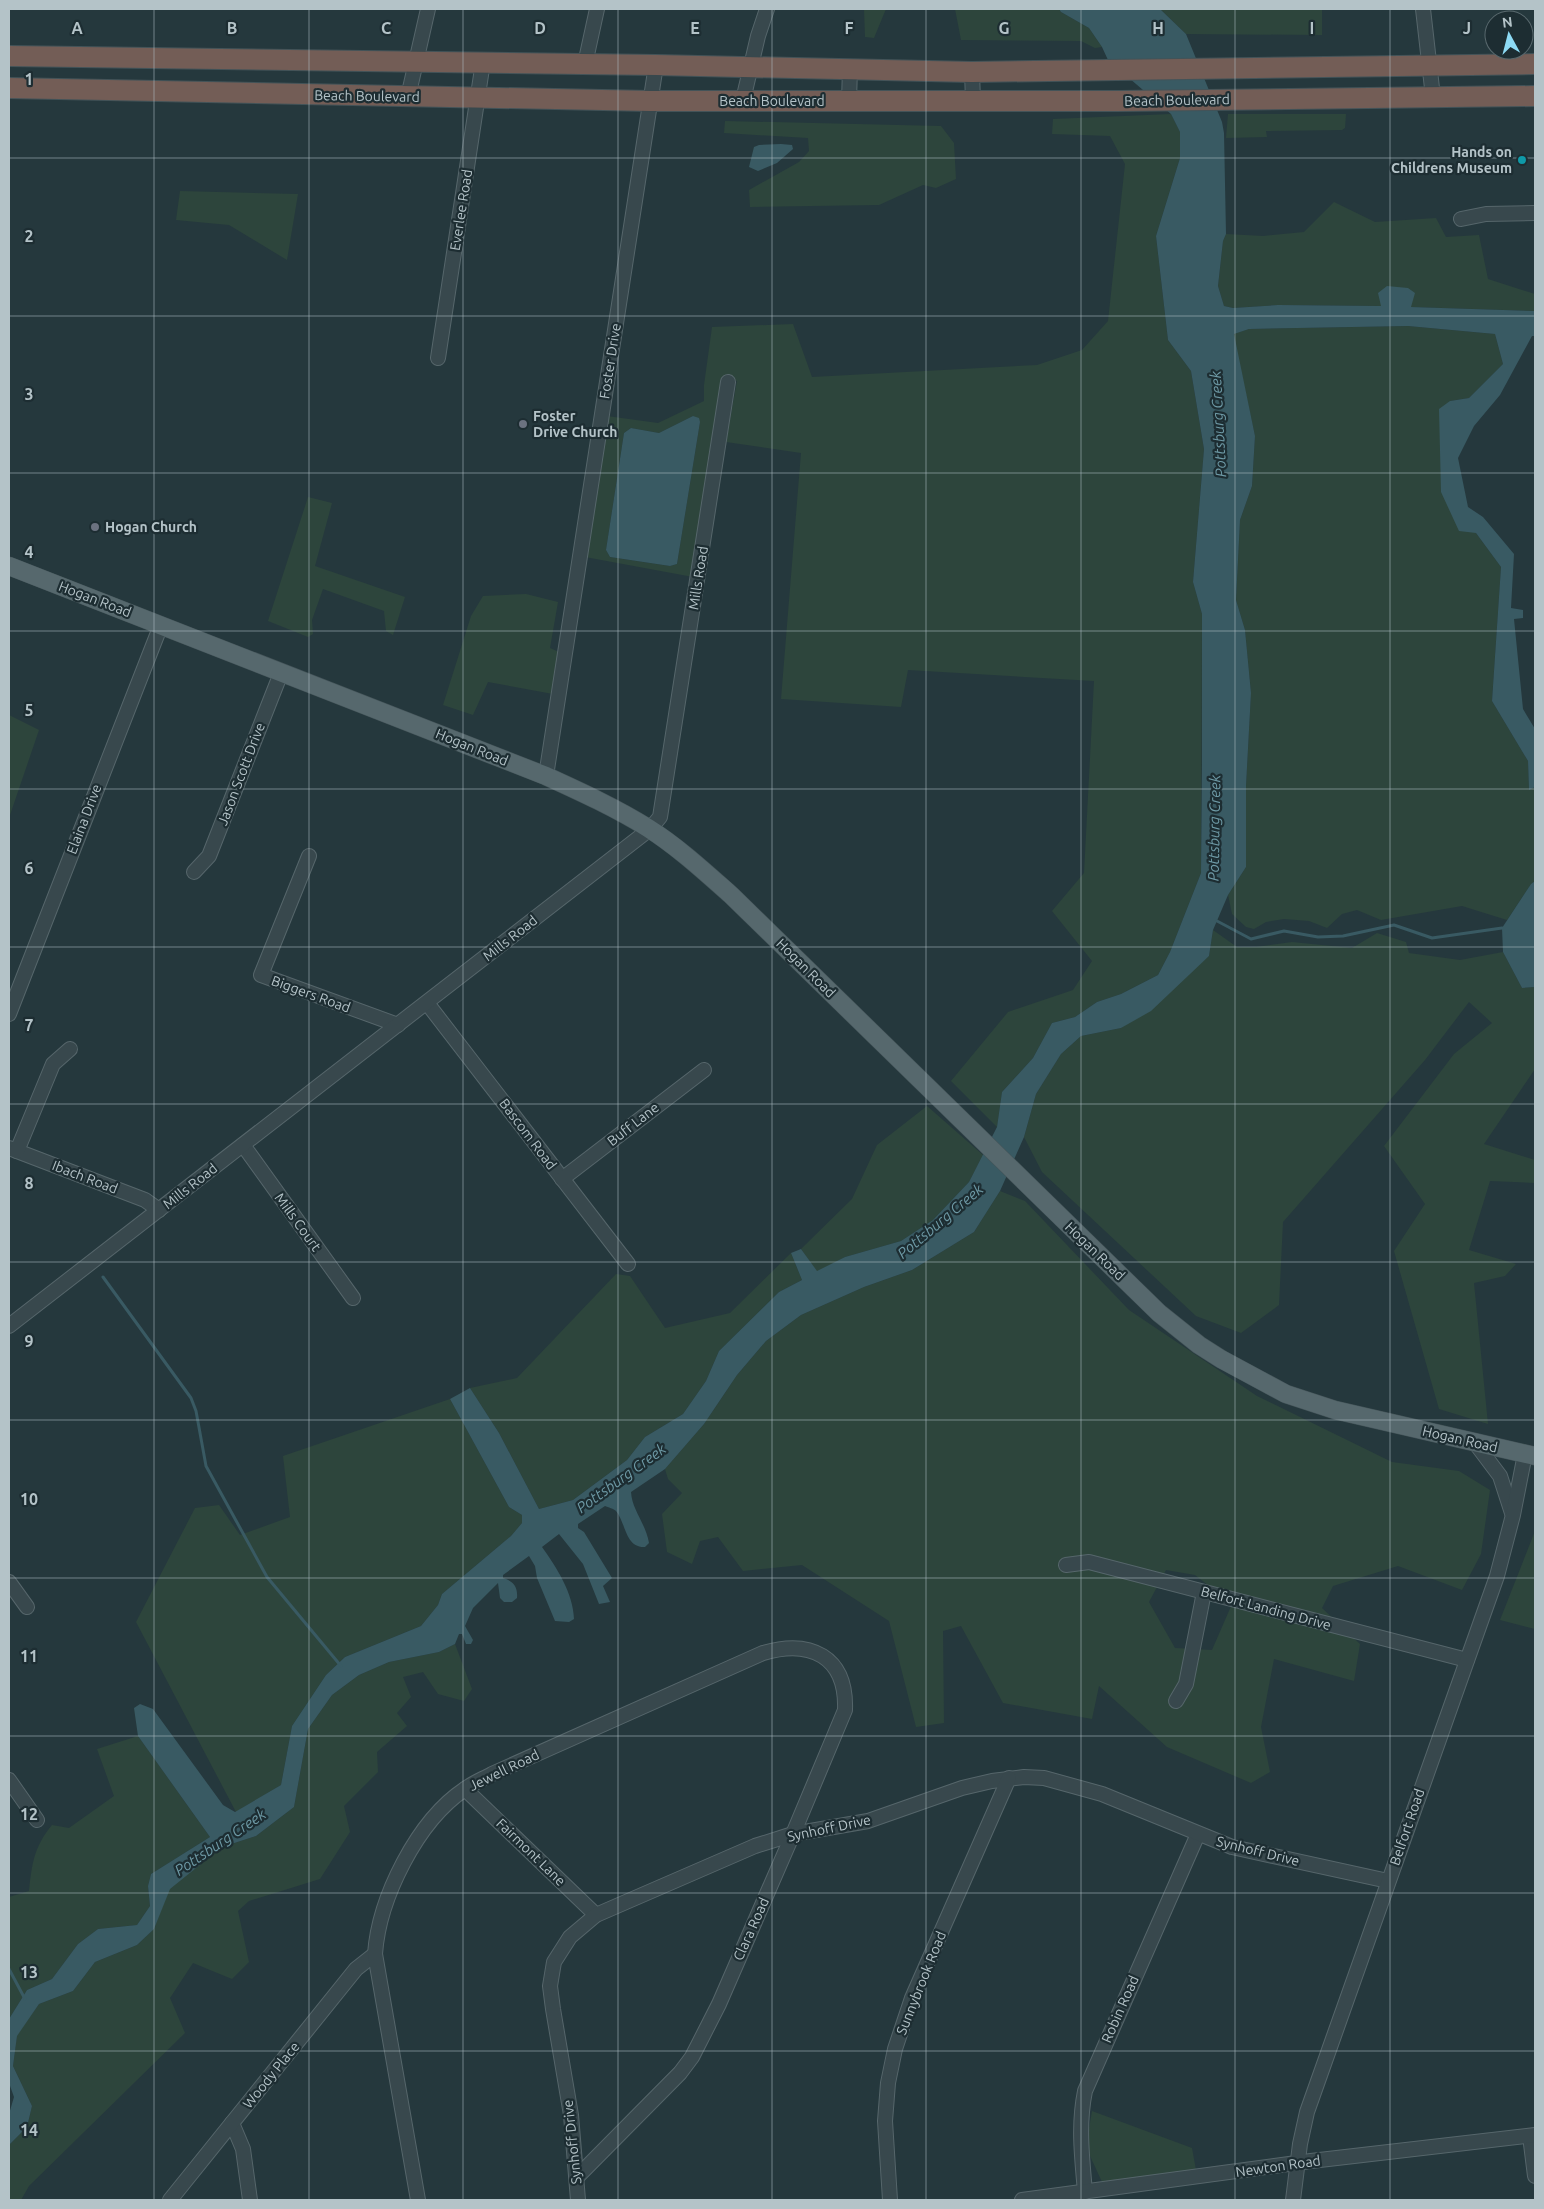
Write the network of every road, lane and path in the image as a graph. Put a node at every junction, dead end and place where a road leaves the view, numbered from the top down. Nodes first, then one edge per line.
1 (428, 9) edge
2 (597, 9) edge
3 (767, 9) edge
4 (1423, 9) edge
5 (9, 56) edge
6 (416, 62) junction
7 (483, 62) junction
8 (585, 64) junction
9 (1535, 64) edge
10 (656, 65) junction
11 (1429, 66) junction
12 (750, 67) junction
13 (850, 68) junction
14 (972, 72) junction
15 (9, 88) edge
16 (1535, 96) edge
17 (408, 97) junction
18 (1433, 97) junction
19 (477, 98) junction
20 (743, 100) junction
21 (650, 101) junction
22 (849, 101) junction
23 (973, 101) junction
24 (1535, 213) edge
25 (1461, 219) dead end
26 (438, 358) dead end
27 (728, 382) dead end
28 (9, 566) edge
29 (160, 625) junction
30 (281, 672) junction
31 (546, 776) junction
32 (650, 829) junction
33 (309, 856) dead end
34 (194, 872) dead end
35 (427, 1003) junction
36 (9, 1014) edge
37 (398, 1025) junction
38 (70, 1049) dead end
39 (704, 1070) dead end
40 (243, 1145) junction
41 (13, 1149) edge
42 (562, 1179) junction
43 (159, 1210) junction
44 (628, 1264) dead end
45 (353, 1298) dead end
46 (9, 1326) edge
47 (1476, 1444) junction
48 (1530, 1455) edge
49 (1513, 1515) junction
50 (1066, 1565) dead end
51 (9, 1582) edge
52 (1204, 1592) junction
53 (26, 1607) dead end
54 (814, 1651) joint
55 (1466, 1660) junction
56 (1176, 1701) dead end
57 (1009, 1778) junction
58 (9, 1780) edge
59 (465, 1788) junction
60 (37, 1820) dead end
61 (793, 1834) junction
62 (1198, 1834) junction
63 (1388, 1881) junction
64 (596, 1915) junction
65 (375, 1954) junction
66 (232, 2123) junction
67 (1532, 2136) edge
68 (1297, 2164) junction
69 (1535, 2176) edge
70 (577, 2177) junction
71 (1086, 2192) junction
72 (170, 2200) edge
73 (250, 2200) edge
74 (418, 2200) edge
75 (578, 2200) edge
76 (890, 2200) edge
77 (1022, 2200) edge
78 (1293, 2200) edge

1 - 6 street
2 - 8 street
3 - 12 street
4 - 11 street
5 - 6 highway
6 - 7 highway
6 - 17 street
7 - 8 highway
7 - 19 street, Everlee Road
8 - 10 highway
9 - 11 highway
10 - 12 highway
10 - 21 street, Foster Drive
11 - 14 highway
11 - 18 street
12 - 13 highway
12 - 20 street
13 - 14 highway
13 - 22 street
14 - 23 street
15 - 17 highway, Beach Boulevard
16 - 18 highway, Beach Boulevard
17 - 19 highway, Beach Boulevard
18 - 23 highway, Beach Boulevard
19 - 21 highway, Beach Boulevard
19 - 26 street, Everlee Road
20 - 21 highway, Beach Boulevard
20 - 22 highway, Beach Boulevard
21 - 31 street, Foster Drive
22 - 23 highway, Beach Boulevard
24 - 25 street
27 - 32 street, Mills Road
28 - 29 main road, Hogan Road
29 - 30 main road, Hogan Road
29 - 36 street, Elaina Drive
30 - 31 main road, Hogan Road
30 - 34 street, Jason Scott Drive
31 - 32 main road, Hogan Road
32 - 35 street, Mills Road
32 - 47 main road, Hogan Road
33 - 37 street, Biggers Road
35 - 37 street, Mills Road
35 - 42 street, Bascom Road
37 - 40 street, Mills Road
38 - 41 street
39 - 42 street, Buff Lane
40 - 43 street, Mills Road
40 - 45 street, Mills Court
41 - 43 street, Ibach Road
42 - 44 street, Bascom Road
43 - 46 street, Mills Road
47 - 48 main road, Hogan Road
47 - 49 street
48 - 49 street, Belfort Road
49 - 55 street, Belfort Road
50 - 52 street, Belfort Landing Drive
51 - 53 street
52 - 55 street, Belfort Landing Drive
52 - 56 street
54 - 59 street, Jewell Road
54 - 61 street, Clara Road
55 - 63 street, Belfort Road
57 - 61 street, Synhoff Drive
57 - 62 street, Synhoff Drive
57 - 76 street, Sunnybrook Road
58 - 60 street
59 - 64 street, Fairmont Lane
59 - 65 street, Jewell Road
61 - 64 street, Synhoff Drive
61 - 70 street, Clara Road
62 - 63 street, Synhoff Drive
62 - 71 street, Robin Road
63 - 68 street, Belfort Road
64 - 70 street, Synhoff Drive
65 - 66 street, Woody Place
65 - 74 street, Jewell Road
66 - 72 street, Woody Place
66 - 73 street
67 - 68 street, Newton Road
67 - 69 street
68 - 71 street, Newton Road
68 - 78 street, Belfort Road
70 - 75 street, Synhoff Drive
71 - 77 street, Newton Road

